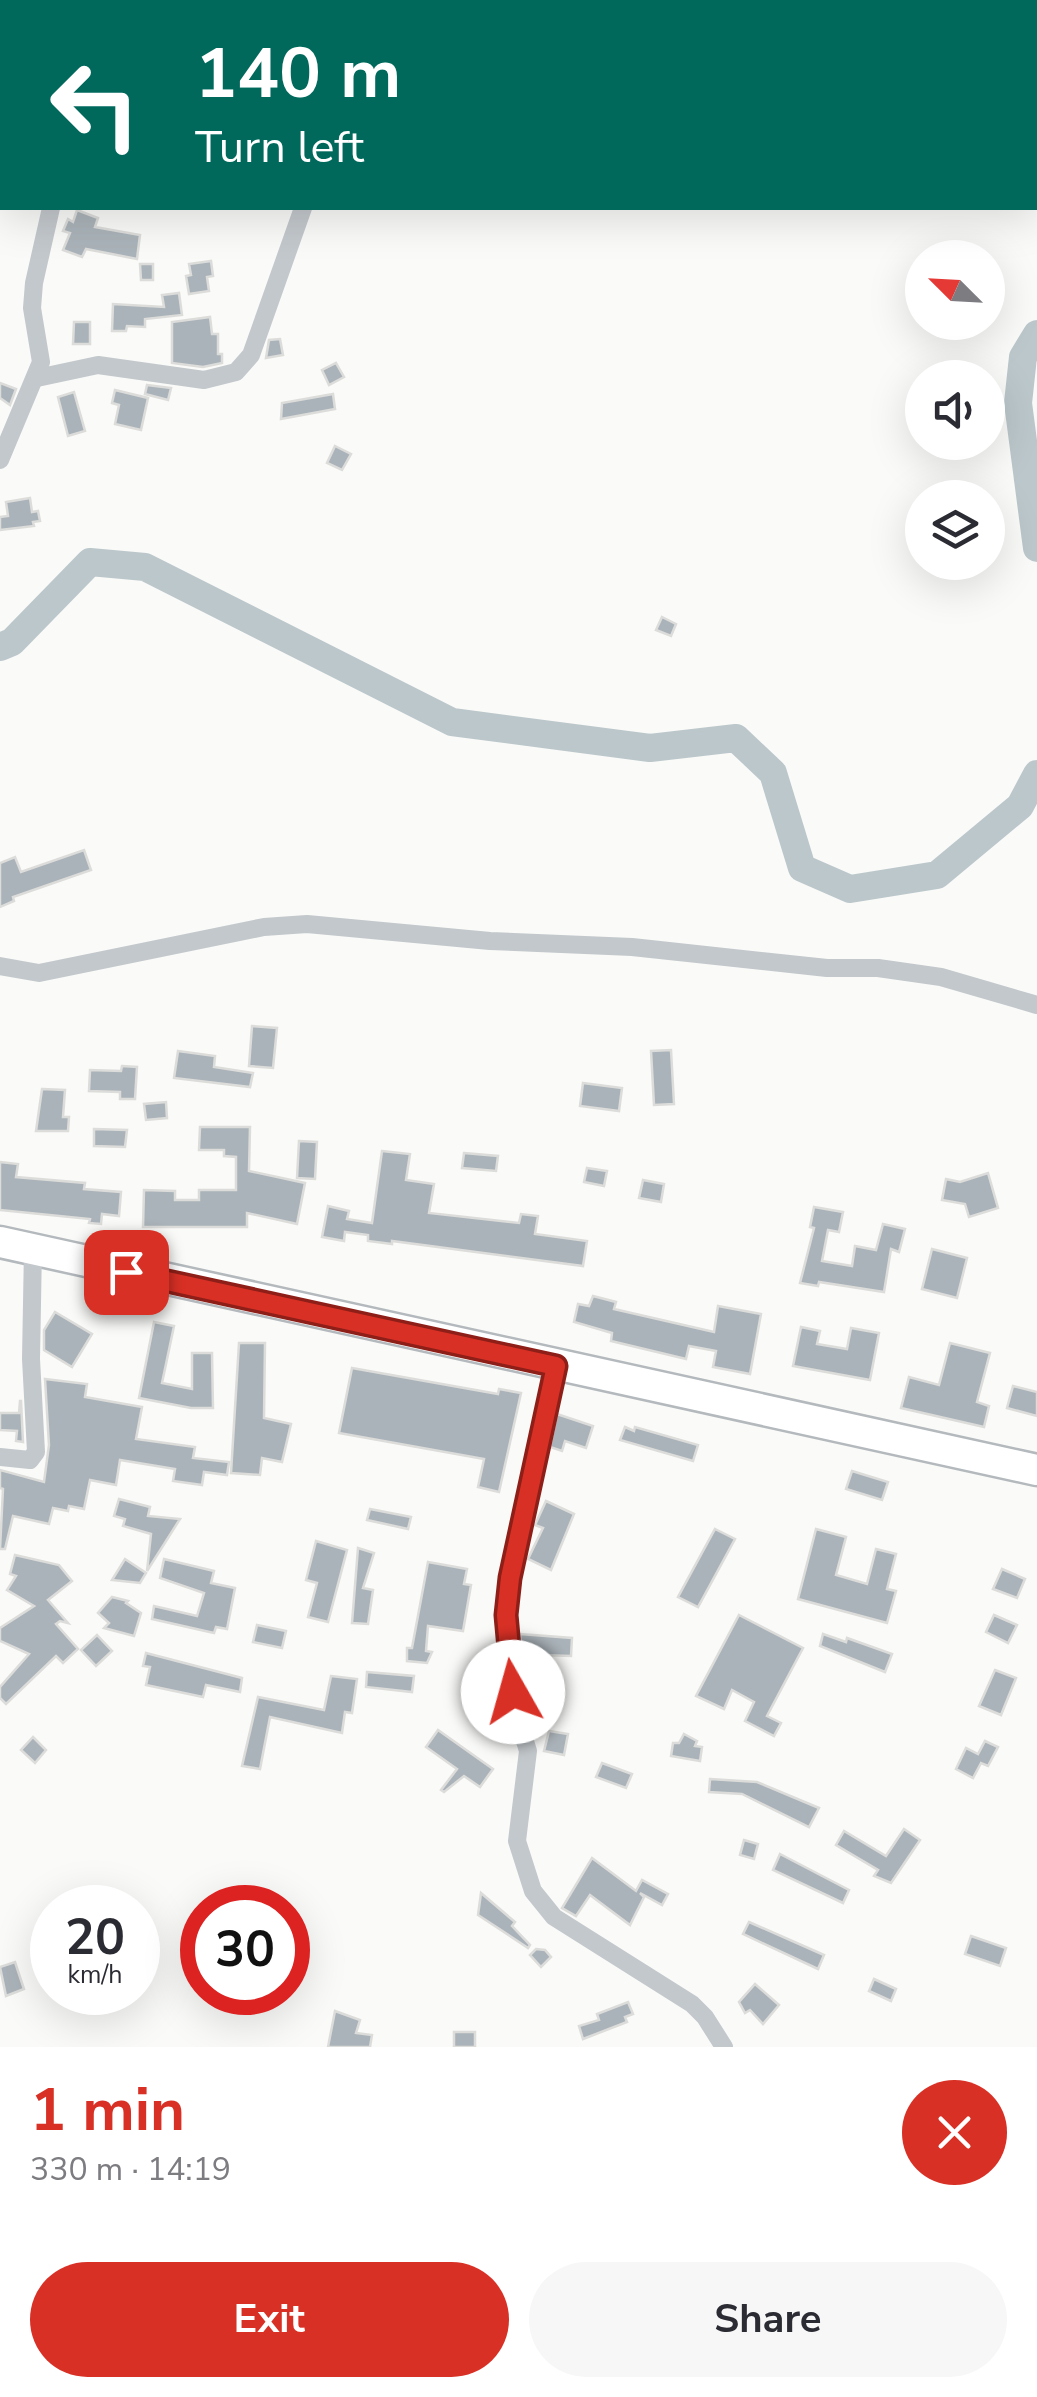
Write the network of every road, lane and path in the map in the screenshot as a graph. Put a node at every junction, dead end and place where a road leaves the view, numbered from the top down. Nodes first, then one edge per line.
1 (50, 210) edge
2 (302, 210) edge
3 (37, 378) junction
4 (0, 460) edge
5 (0, 966) edge
6 (1037, 1005) edge
7 (0, 1242) edge
8 (33, 1248) junction
9 (556, 1366) junction
10 (0, 1456) edge
11 (1037, 1470) edge
12 (724, 2047) edge

1 - 3 street
2 - 3 street
3 - 4 street
5 - 6 street
7 - 8 highway
8 - 9 highway
8 - 10 street
9 - 11 highway
9 - 12 street

